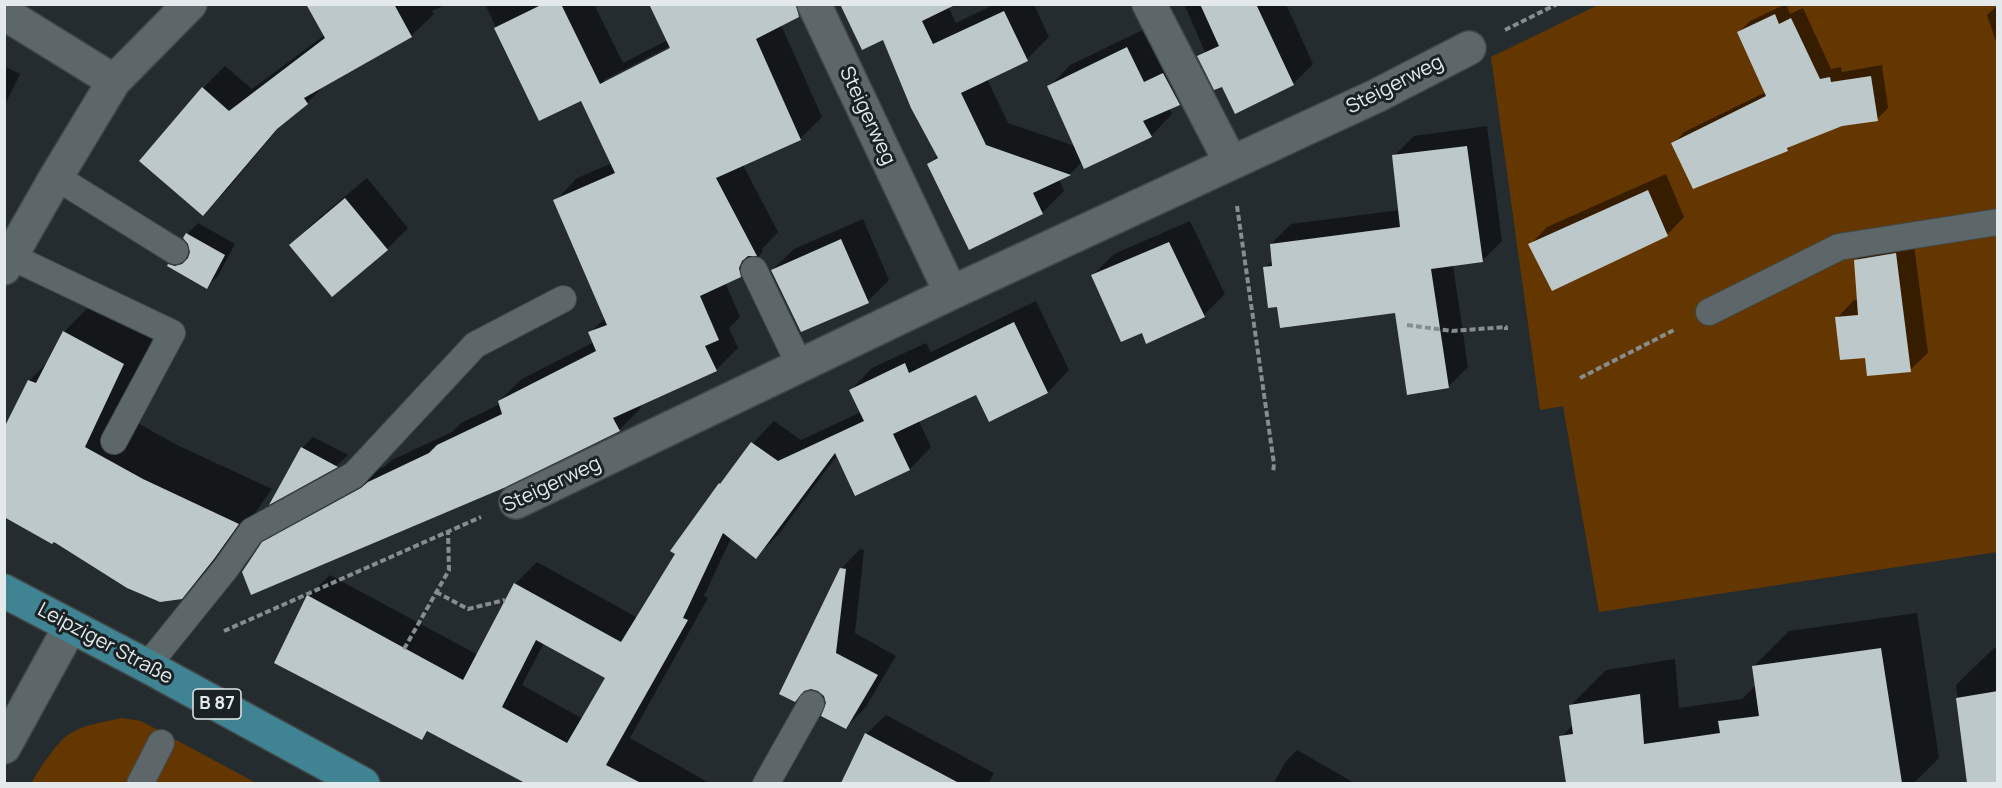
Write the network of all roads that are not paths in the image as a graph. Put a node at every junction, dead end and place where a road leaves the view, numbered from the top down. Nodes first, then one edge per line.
1 (190, 4) edge
2 (814, 4) edge
3 (1149, 4) edge
4 (4, 13) edge
5 (1469, 48) road end
6 (114, 81) junction
7 (1231, 163) junction
8 (56, 177) junction
9 (1998, 222) edge
10 (176, 251) dead end
11 (8, 262) edge
12 (754, 270) dead end
13 (951, 293) junction
14 (563, 299) dead end
15 (1709, 312) road end
16 (800, 366) junction
17 (114, 441) dead end
18 (516, 502) road end
19 (4, 591) edge
20 (70, 627) junction
21 (147, 666) junction
22 (811, 704) dead end
23 (161, 743) dead end
24 (4, 747) edge
25 (140, 783) edge
26 (363, 783) edge
27 (765, 783) edge

1 - 6 street
2 - 13 street, Steigerweg
3 - 7 street
4 - 6 street
5 - 7 street, Steigerweg
6 - 8 street
7 - 13 street, Steigerweg
8 - 10 lane
8 - 11 street
9 - 15 lane
11 - 17 lane
12 - 16 lane
13 - 16 street, Steigerweg
14 - 21 lane
16 - 18 street, Steigerweg
19 - 20 main road, Leipziger Straße / B 87
20 - 21 main road, Leipziger Straße / B 87
20 - 24 street
21 - 26 main road, Leipziger Straße / B 87
22 - 27 lane
23 - 25 lane

